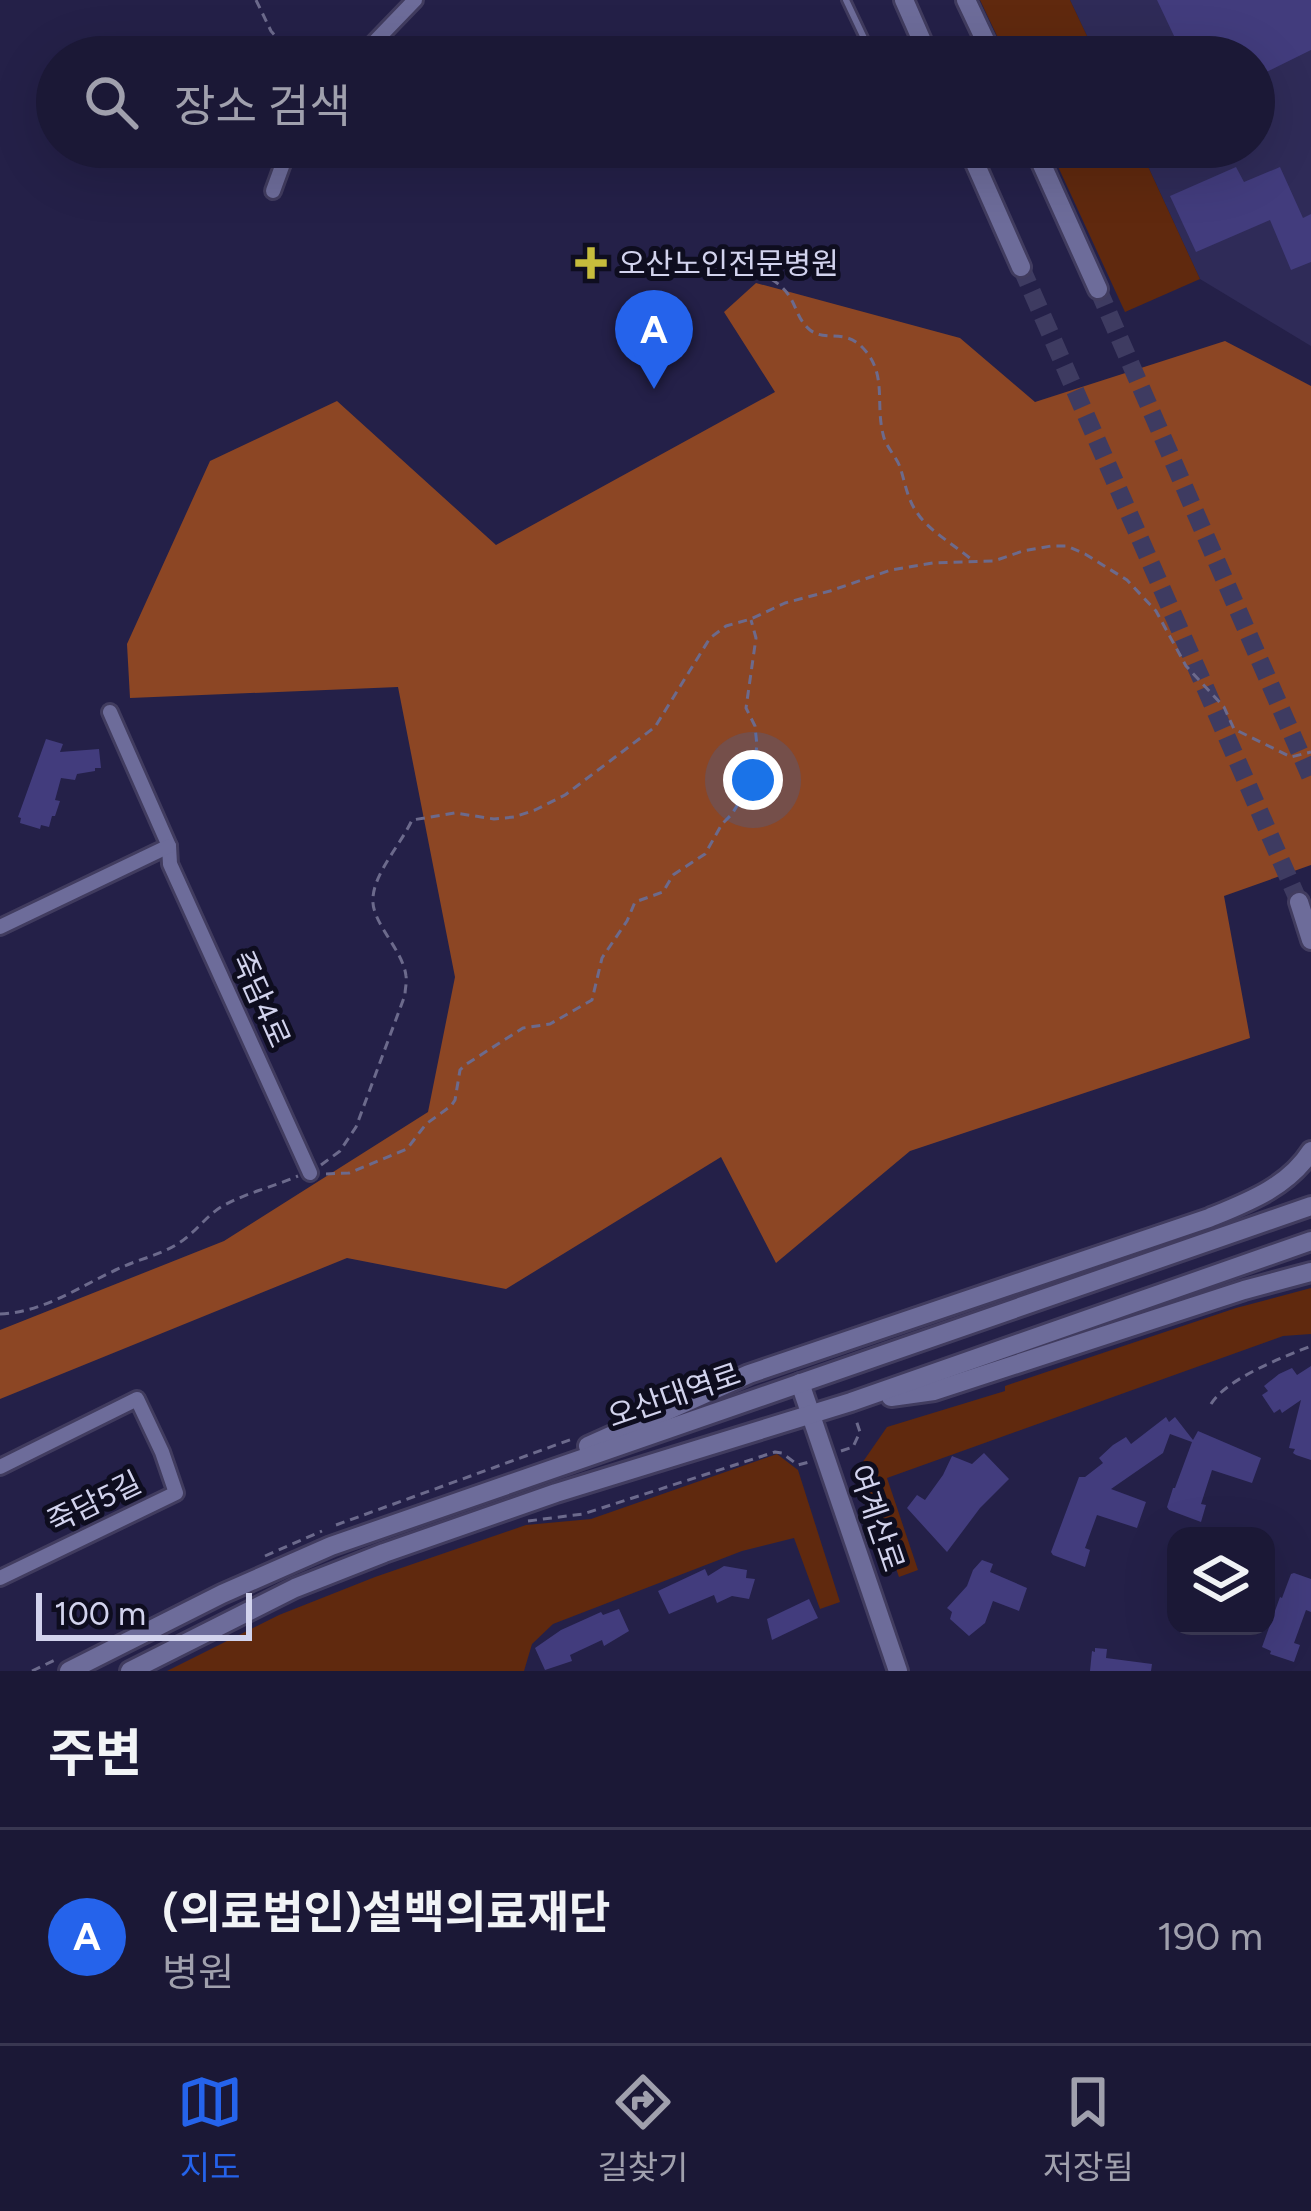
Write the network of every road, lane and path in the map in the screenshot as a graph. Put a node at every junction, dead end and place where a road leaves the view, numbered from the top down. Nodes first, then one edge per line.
1 (256, 0) edge
2 (415, 0) edge
3 (846, 0) edge
4 (904, 0) edge
5 (966, 0) edge
6 (275, 36) edge
7 (380, 36) edge
8 (863, 36) edge
9 (920, 36) edge
10 (983, 36) edge
11 (281, 168) edge
12 (977, 168) edge
13 (1043, 168) edge
14 (273, 191) dead end
15 (1021, 267) tunnel mouth
16 (771, 279) dead end
17 (1098, 289) tunnel mouth
18 (974, 561) junction
19 (751, 619) junction
20 (110, 712) dead end
21 (1311, 752) edge
22 (169, 846) junction
23 (0, 927) edge
24 (1311, 928) edge
25 (1311, 940) edge
26 (1311, 1151) edge
27 (310, 1173) junction
28 (1311, 1206) edge
29 (1311, 1241) edge
30 (1311, 1273) edge
31 (0, 1314) edge
32 (1311, 1346) edge
33 (800, 1383) junction
34 (851, 1402) junction
35 (1211, 1404) dead end
36 (811, 1415) junction
37 (860, 1432) dead end
38 (853, 1447) dead end
39 (798, 1465) dead end
40 (0, 1467) edge
41 (503, 1485) junction
42 (528, 1521) dead end
43 (0, 1578) edge
44 (69, 1671) edge
45 (130, 1671) edge
46 (898, 1671) edge

1 - 6 path
2 - 7 street
3 - 8 lane
4 - 9 main road
5 - 10 main road
11 - 14 street
12 - 15 main road
13 - 17 main road
16 - 18 path
18 - 19 path
18 - 21 path
19 - 27 path
19 - 27 path
20 - 22 street, 죽담4로
22 - 23 street
22 - 27 street, 죽담4로
24 - 25 main road
26 - 41 main road
27 - 31 path
28 - 33 main road, 오산대역로
29 - 34 main road, 오산대역로
30 - 34 main road
32 - 35 path
33 - 36 main road, 여계산로
33 - 41 main road, 오산대역로
34 - 36 main road, 오산대역로
36 - 45 main road, 오산대역로
36 - 46 main road, 여계산로
37 - 38 path
39 - 42 path
40 - 43 street, 죽담5길
41 - 44 main road, 오산대역로

